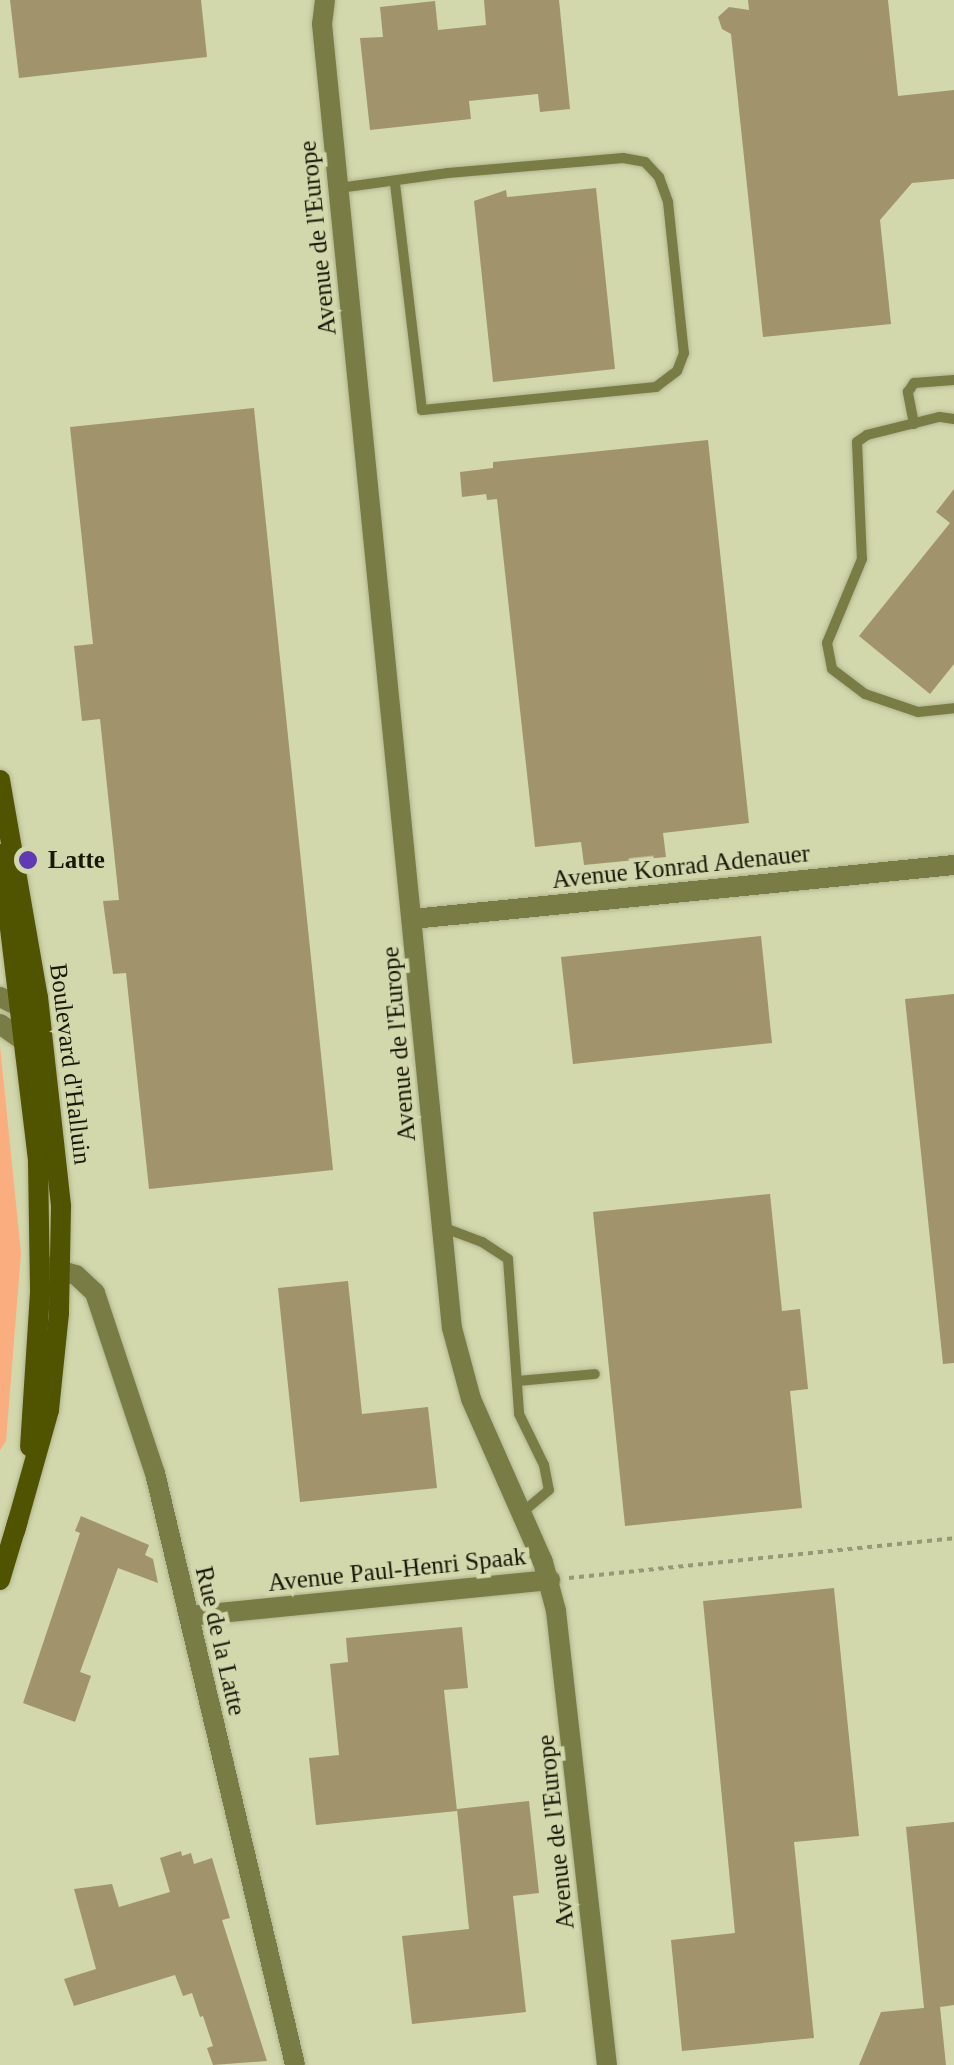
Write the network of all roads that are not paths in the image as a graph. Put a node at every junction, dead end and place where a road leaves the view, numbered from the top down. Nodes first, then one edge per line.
1 (325, 0) edge
2 (396, 182) junction
3 (338, 188) junction
4 (954, 380) edge
5 (954, 418) edge
6 (914, 424) junction
7 (954, 708) edge
8 (0, 780) edge
9 (0, 839) edge
10 (954, 865) edge
11 (413, 918) junction
12 (0, 996) edge
13 (19, 1009) junction
14 (40, 1015) junction
15 (0, 1024) edge
16 (23, 1044) junction
17 (46, 1053) junction
18 (441, 1226) junction
19 (51, 1267) junction
20 (596, 1374) dead end
21 (517, 1381) junction
22 (522, 1514) junction
23 (0, 1580) edge
24 (550, 1580) junction
25 (189, 1616) junction
26 (295, 2065) edge
27 (607, 2065) edge

1 - 3 street, Avenue de l'Europe
2 - 2 lane
2 - 3 lane
3 - 11 street, Avenue de l'Europe
4 - 6 lane
5 - 6 lane
6 - 7 lane
8 - 14 main road, Boulevard d'Halluin
9 - 13 main road, Boulevard d'Halluin
10 - 11 street, Avenue Konrad Adenauer
11 - 18 street, Avenue de l'Europe
12 - 13 street
13 - 14 street
13 - 16 main road, Boulevard d'Halluin
14 - 17 main road, Boulevard d'Halluin
15 - 16 street
16 - 17 street
16 - 19 main road, Boulevard d'Halluin
17 - 19 main road, Boulevard d'Halluin
18 - 21 lane
18 - 22 street, Avenue de l'Europe
19 - 23 main road, Boulevard d'Halluin
19 - 25 street, Rue de la Latte
20 - 21 lane
21 - 22 lane
22 - 24 street, Avenue de l'Europe
24 - 25 street, Avenue Paul-Henri Spaak
24 - 27 street, Avenue de l'Europe
25 - 26 street, Rue de la Latte

